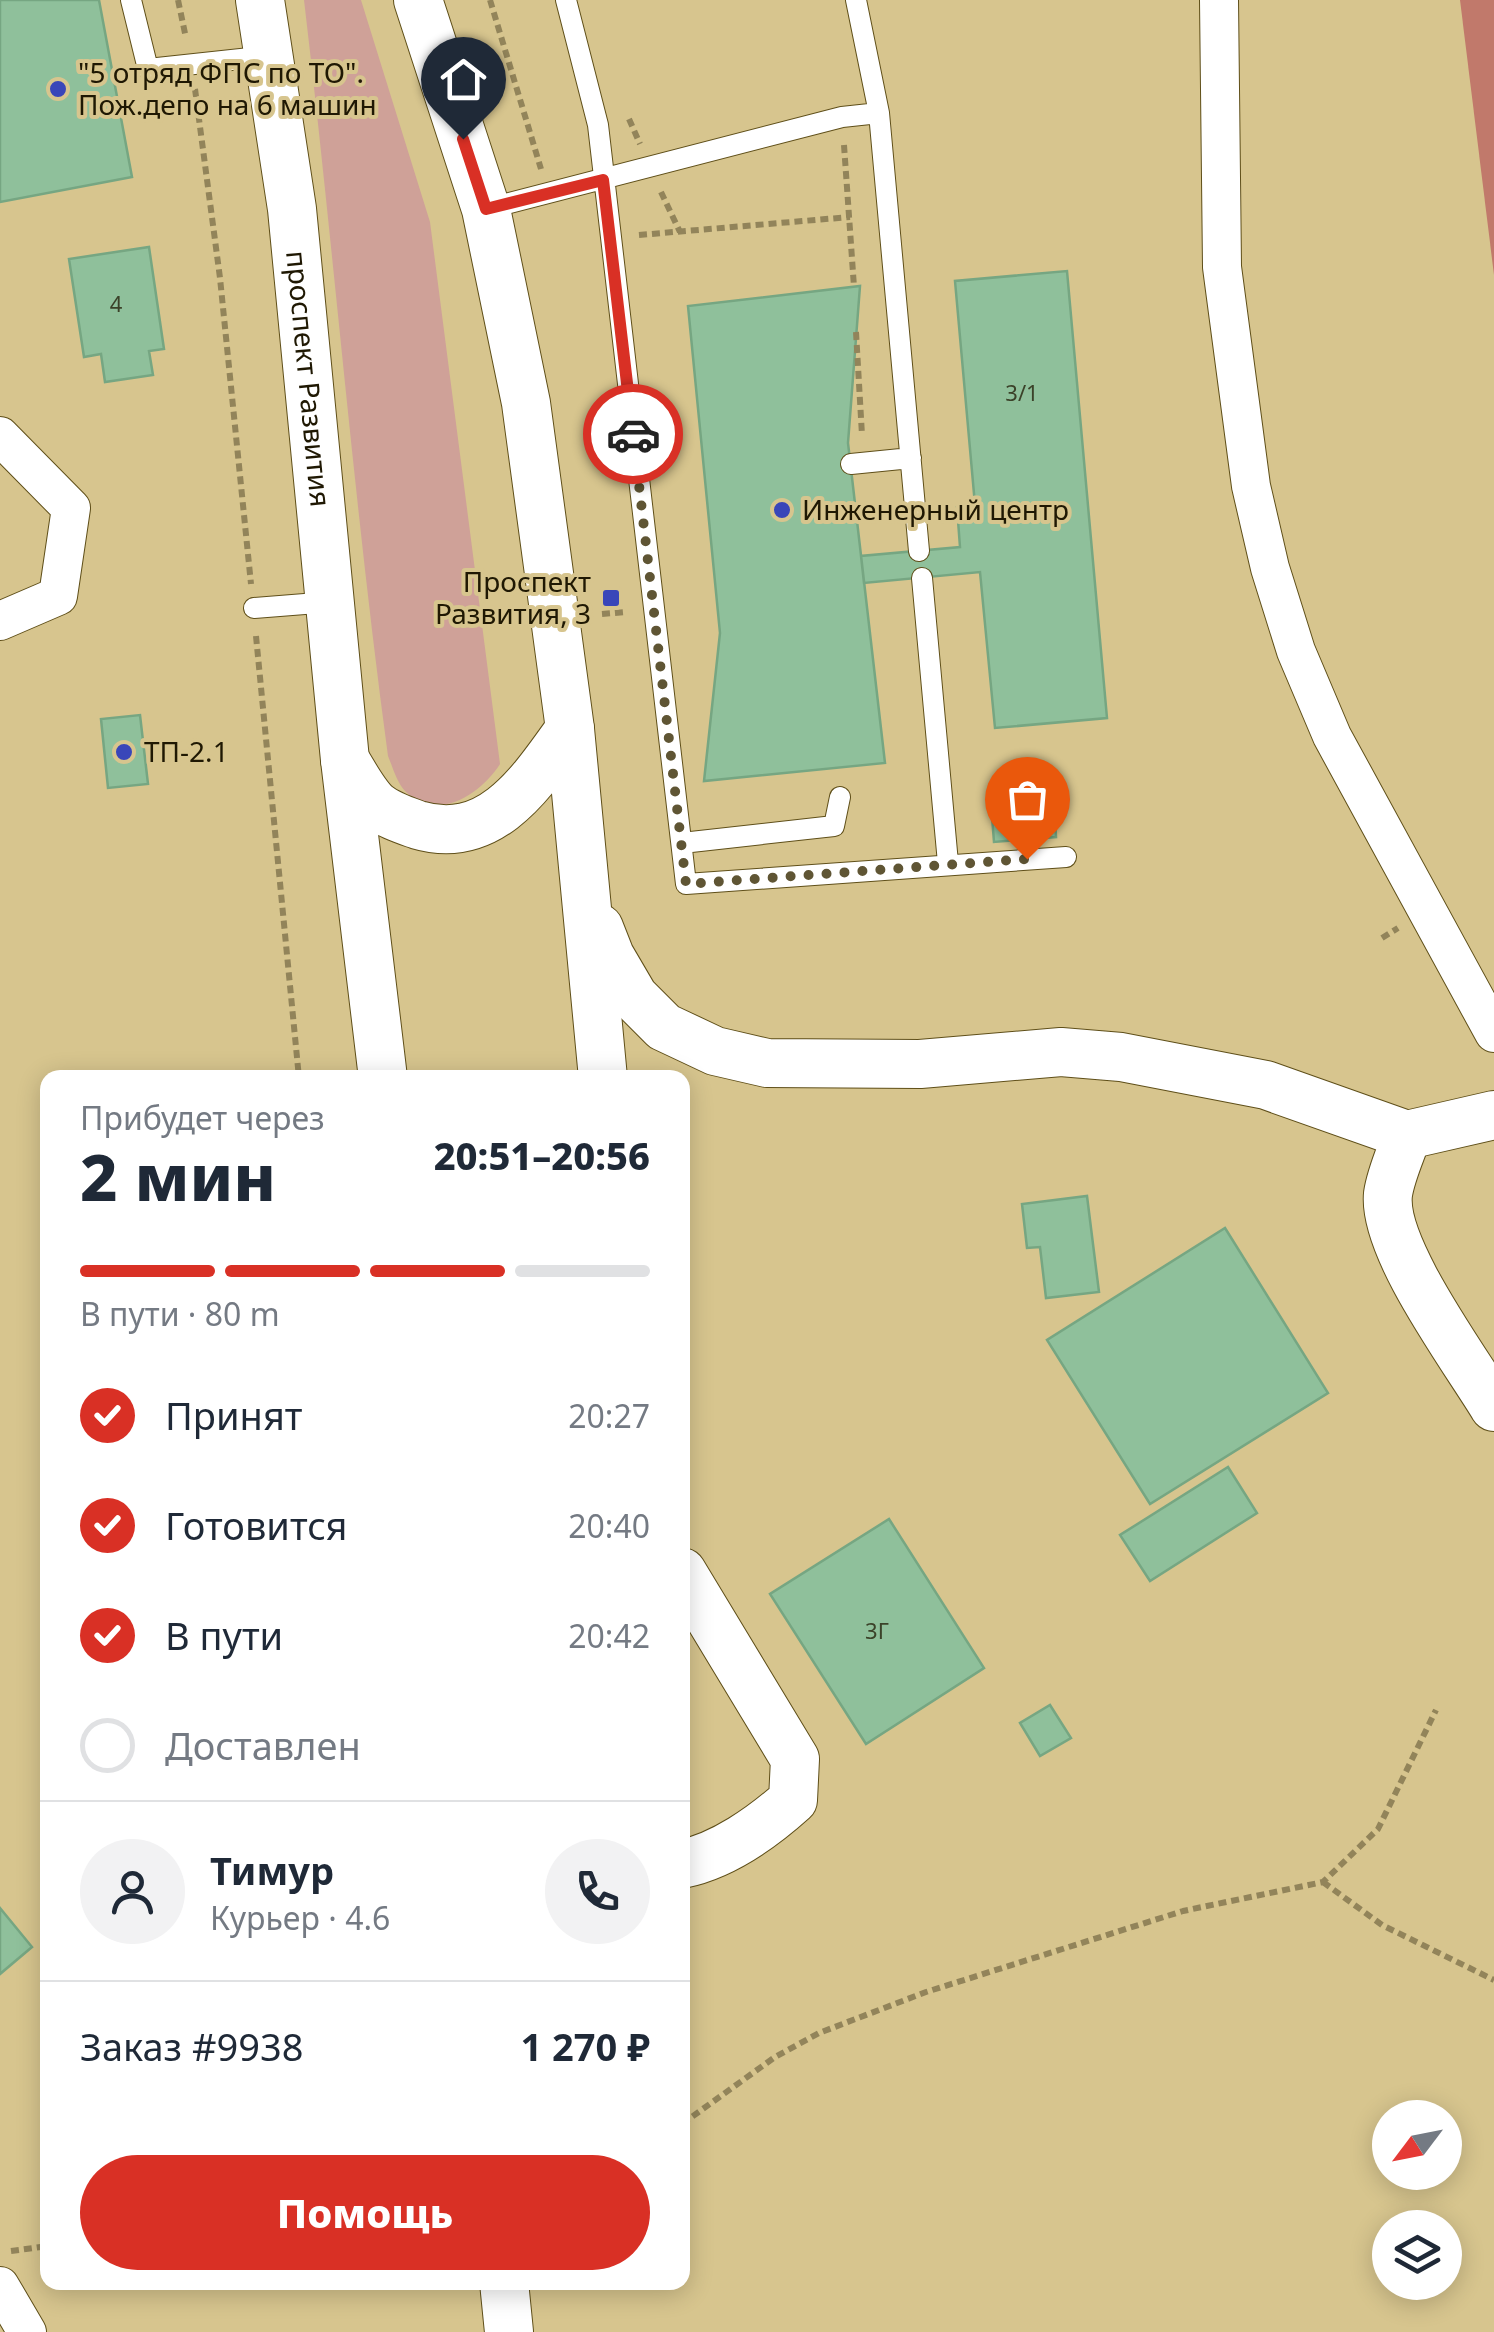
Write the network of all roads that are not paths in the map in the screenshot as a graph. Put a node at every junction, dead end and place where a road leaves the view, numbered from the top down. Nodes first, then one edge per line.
1 (131, 0) edge
2 (260, 0) edge
3 (418, 0) edge
4 (566, 0) edge
5 (856, 0) edge
6 (1219, 0) edge
7 (269, 56) junction
8 (879, 113) junction
9 (603, 180) junction
10 (486, 209) junction
11 (0, 436) edge
12 (911, 458) junction
13 (850, 464) dead end
14 (919, 551) dead end
15 (922, 578) dead end
16 (330, 602) junction
17 (254, 608) road end
18 (0, 620) edge
19 (570, 729) junction
20 (345, 760) junction
21 (840, 797) dead end
22 (682, 843) junction
23 (1066, 857) dead end
24 (948, 863) junction
25 (585, 892) junction
26 (1494, 1034) edge
27 (382, 1070) edge
28 (602, 1070) edge
29 (1494, 1115) edge
30 (1407, 1134) junction
31 (1494, 1408) edge
32 (690, 1585) edge
33 (690, 1861) edge
34 (0, 2286) edge
35 (505, 2290) edge
36 (27, 2332) edge
37 (509, 2332) edge

1 - 7 lane
2 - 7 street, проспект Развития
3 - 10 street
4 - 9 lane
5 - 8 lane
6 - 26 street
7 - 16 street, проспект Развития
8 - 9 lane
8 - 12 lane
9 - 10 lane
9 - 22 lane
10 - 19 street
11 - 18 street
12 - 13 lane
12 - 14 lane
15 - 24 lane
16 - 17 lane
16 - 20 street, проспект Развития
19 - 20 street, проспект Развития
19 - 25 street
20 - 27 street, проспект Развития
21 - 22 lane
22 - 24 lane
23 - 24 lane
25 - 28 street
25 - 30 street
29 - 30 street
30 - 31 street
32 - 33 street
34 - 36 street
35 - 37 street

